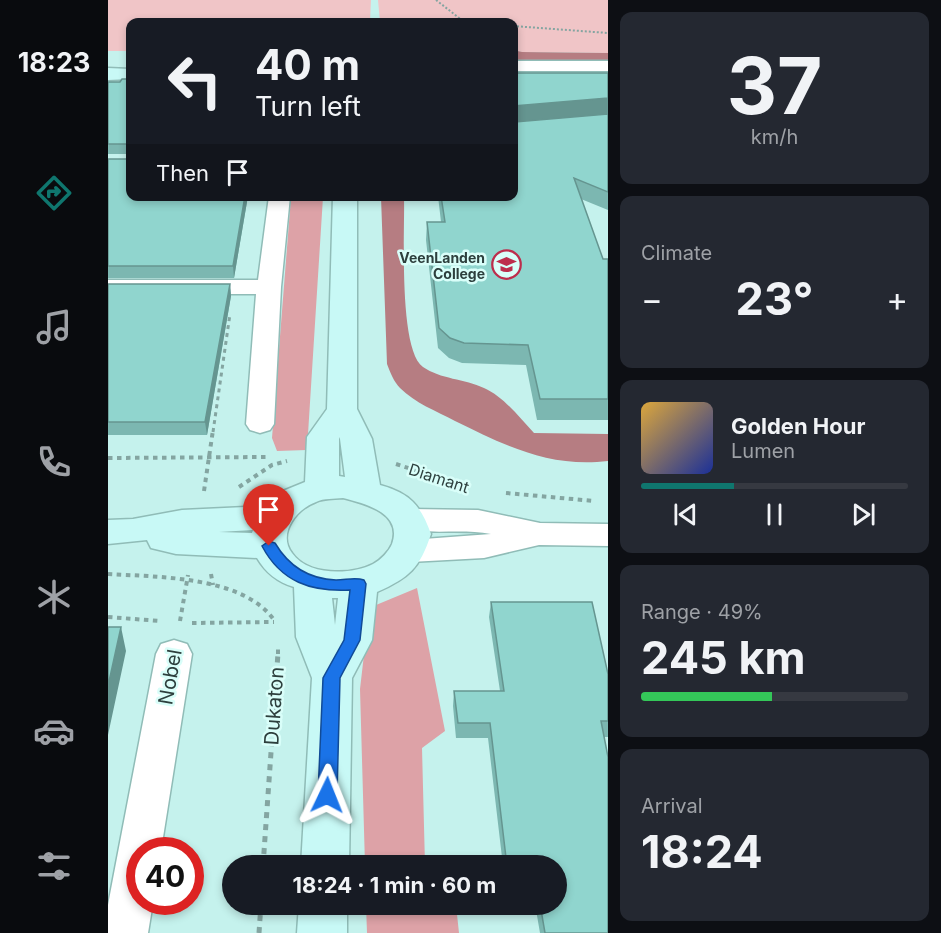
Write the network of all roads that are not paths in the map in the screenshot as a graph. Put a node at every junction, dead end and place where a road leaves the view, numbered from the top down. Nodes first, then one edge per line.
1 (518, 66) edge
2 (608, 66) edge
3 (108, 74) edge
4 (126, 74) edge
5 (279, 201) edge
6 (345, 201) edge
7 (269, 286) junction
8 (108, 287) edge
9 (342, 409) junction
10 (260, 424) dead end
11 (322, 473) junction
12 (362, 473) junction
13 (272, 531) junction
14 (120, 532) edge
15 (410, 535) junction
16 (608, 535) edge
17 (312, 581) junction
18 (359, 584) junction
19 (177, 638) road end
20 (332, 678) junction
21 (142, 837) edge
22 (325, 855) edge
23 (128, 915) edge
24 (323, 915) edge
25 (125, 933) edge
26 (322, 933) edge

1 - 2 street
3 - 4 street
5 - 7 street
6 - 9 street
7 - 8 street
7 - 10 street
9 - 11 street
9 - 12 street
11 - 12 street
11 - 13 street
12 - 15 street
13 - 14 street
13 - 17 street
15 - 16 street
15 - 18 street
17 - 18 street
17 - 20 street
18 - 20 street
19 - 21 street, Nobel
20 - 22 street
23 - 25 street, Nobel
24 - 26 street

